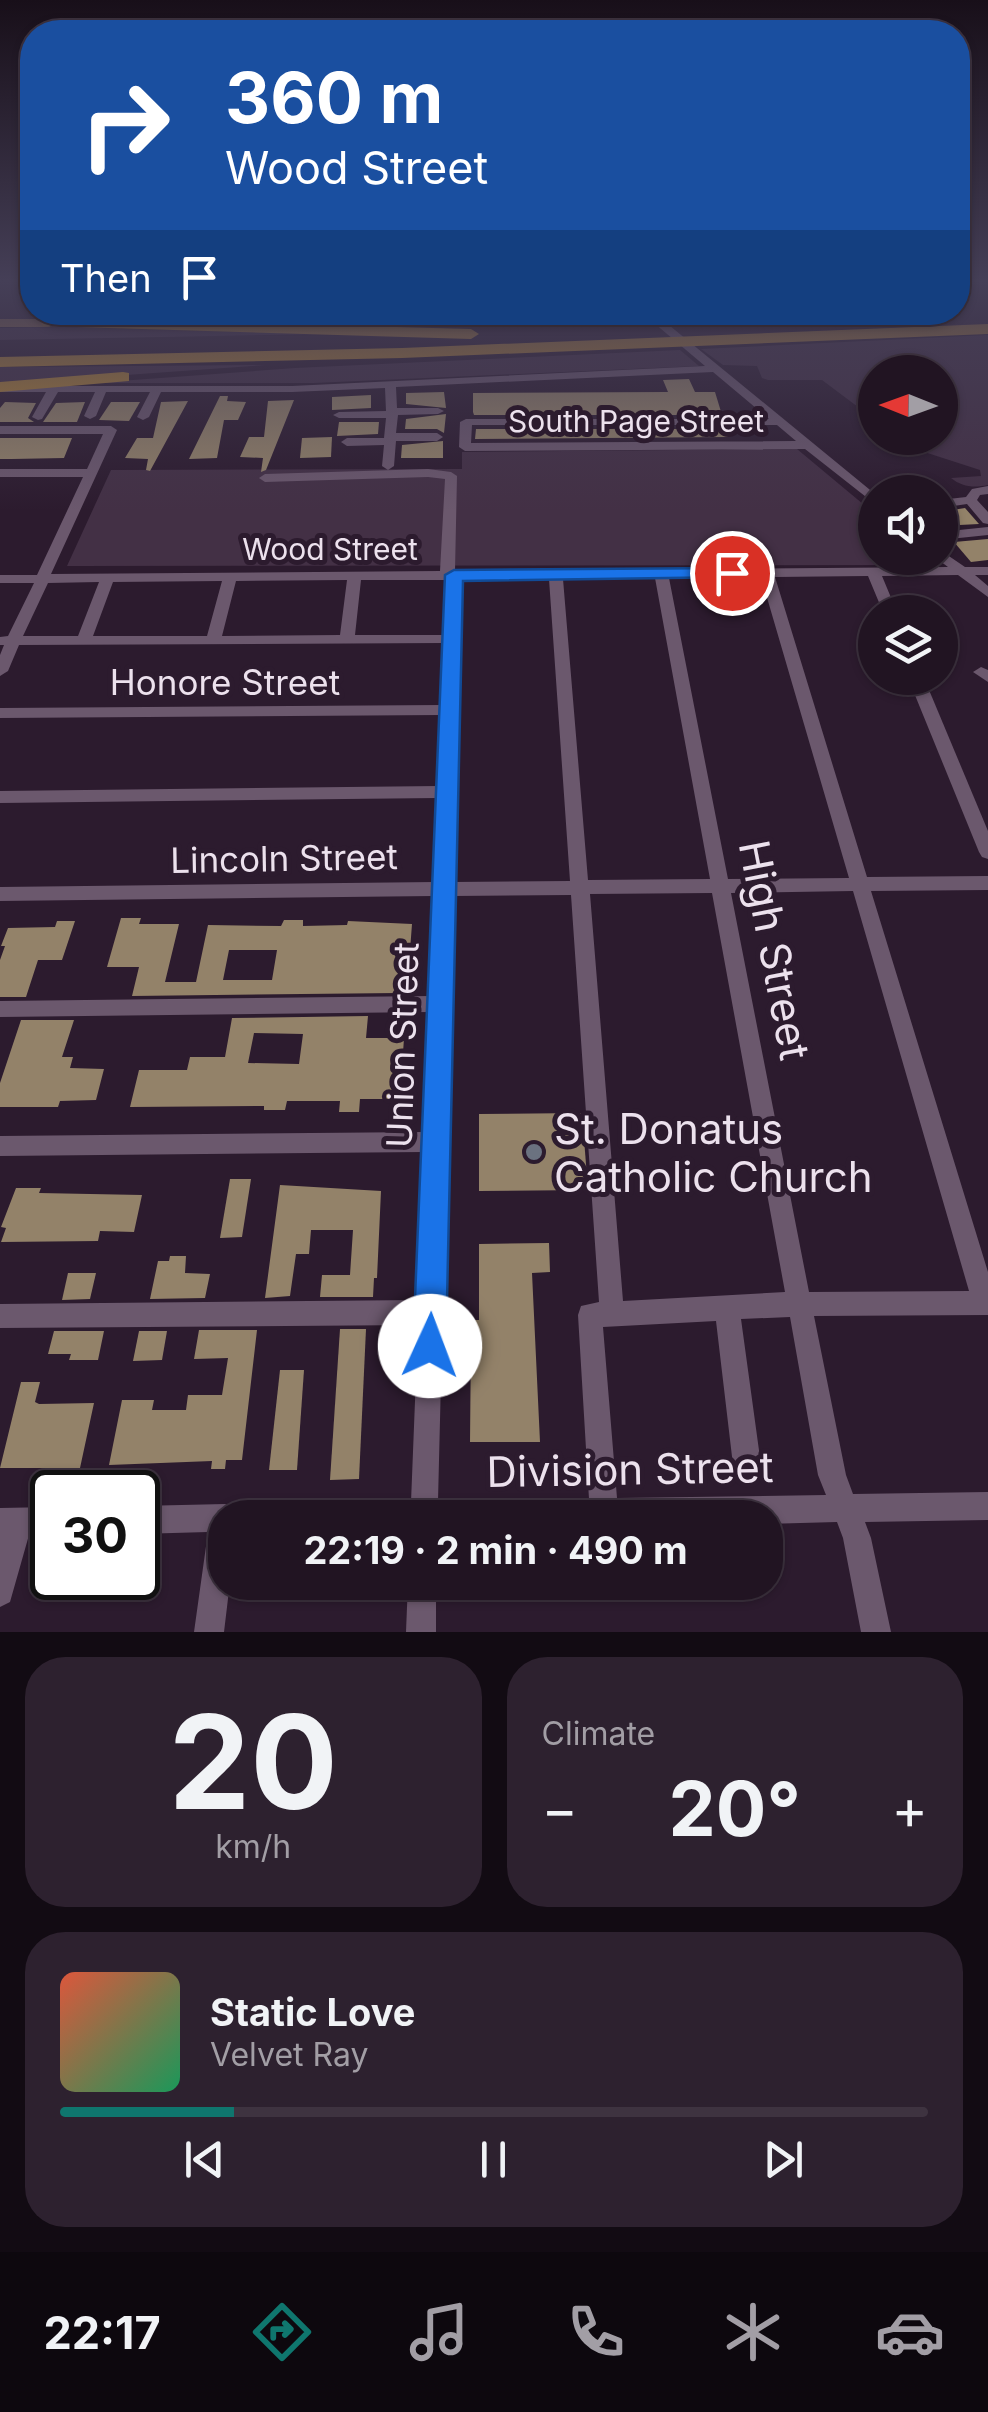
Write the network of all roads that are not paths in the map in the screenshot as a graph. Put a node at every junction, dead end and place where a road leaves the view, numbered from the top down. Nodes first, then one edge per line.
1 (152, 358) edge
2 (418, 358) edge
3 (702, 358) edge
4 (0, 362) edge
5 (716, 370) junction
6 (390, 384) junction
7 (1, 389) edge
8 (54, 389) junction
9 (102, 389) junction
10 (157, 389) junction
11 (438, 411) dead end
12 (392, 413) junction
13 (340, 415) dead end
14 (90, 416) dead end
15 (143, 416) dead end
16 (38, 417) dead end
17 (779, 422) junction
18 (0, 430) edge
19 (437, 436) dead end
20 (391, 439) junction
21 (347, 442) dead end
22 (807, 445) junction
23 (388, 466) dead end
24 (0, 473) edge
25 (92, 473) junction
26 (265, 478) dead end
27 (858, 486) edge
28 (988, 490) edge
29 (970, 500) junction
30 (958, 502) edge
31 (988, 520) edge
32 (988, 531) edge
33 (958, 534) edge
34 (958, 569) edge
35 (958, 571) edge
36 (961, 571) junction
37 (988, 571) edge
38 (767, 572) junction
39 (858, 572) edge
40 (556, 574) junction
41 (661, 574) junction
42 (451, 575) junction
43 (355, 576) junction
44 (230, 577) junction
45 (0, 578) edge
46 (44, 578) junction
47 (108, 578) junction
48 (988, 592) edge
49 (452, 639) junction
50 (213, 640) junction
51 (347, 640) junction
52 (7, 641) edge
53 (84, 641) junction
54 (0, 671) edge
55 (923, 695) edge
56 (450, 710) junction
57 (0, 713) edge
58 (447, 792) junction
59 (0, 797) edge
60 (988, 852) edge
61 (988, 883) edge
62 (861, 884) junction
63 (720, 886) junction
64 (578, 888) junction
65 (444, 889) junction
66 (0, 894) edge
67 (440, 1004) junction
68 (0, 1009) edge
69 (436, 1142) junction
70 (0, 1146) edge
71 (986, 1303) edge
72 (799, 1304) junction
73 (727, 1310) junction
74 (431, 1312) junction
75 (612, 1314) junction
76 (0, 1316) edge
77 (748, 1464) dead end
78 (425, 1500) edge
79 (603, 1500) edge
80 (988, 1506) edge
81 (844, 1508) junction
82 (783, 1509) edge
83 (208, 1518) edge
84 (160, 1519) edge
85 (9, 1522) edge
86 (0, 1592) edge
87 (213, 1600) edge
88 (421, 1600) edge
89 (209, 1632) edge
90 (420, 1632) edge
91 (876, 1632) edge

1 - 4 highway
2 - 7 highway
3 - 5 street
5 - 6 street
5 - 17 street
6 - 10 street
6 - 12 street
7 - 8 street
8 - 9 street
8 - 16 street
9 - 10 street
9 - 14 street
10 - 15 street
11 - 12 street
12 - 13 street
12 - 20 street
17 - 22 street
17 - 22 street, South Page Street
18 - 25 street
19 - 20 street
20 - 21 street
20 - 23 street
22 - 27 street
24 - 25 street
25 - 46 street
26 - 42 street, Union Street
28 - 29 street
29 - 30 street
29 - 31 street
32 - 33 street
34 - 36 street
35 - 36 street, Wood Street
36 - 37 street, Wood Street
36 - 48 street
38 - 39 street, Wood Street
38 - 41 street, Wood Street
38 - 62 street
40 - 41 street, Wood Street
40 - 42 street, Wood Street
40 - 64 street
41 - 63 street, High Street
42 - 43 street, Wood Street
42 - 49 street, Union Street
43 - 44 street, Wood Street
43 - 51 street
44 - 47 street, Wood Street
44 - 50 street
45 - 46 street, Wood Street
46 - 47 street, Wood Street
46 - 52 street
47 - 53 street
49 - 51 street
49 - 56 street, Union Street
50 - 51 street
50 - 53 street
52 - 53 street
52 - 54 street
55 - 60 street
56 - 57 street, Honore Street
56 - 58 street, Union Street
58 - 59 street
58 - 65 street, Union Street
61 - 62 street, Lincoln Street
62 - 63 street, Lincoln Street
62 - 71 street
63 - 64 street, Lincoln Street
63 - 72 street, High Street
64 - 65 street, Lincoln Street
64 - 75 street
65 - 66 street, Lincoln Street
65 - 67 street, Union Street
67 - 68 street
67 - 69 street, Union Street
69 - 70 street
69 - 74 street, Union Street
71 - 72 street
72 - 73 street
72 - 81 street, High Street
73 - 75 street
73 - 77 street
74 - 76 street
74 - 78 street, Union Street
75 - 79 street
80 - 81 street, Division Street
81 - 82 street, Division Street
81 - 91 street, High Street
83 - 84 street
85 - 86 street
87 - 89 street
88 - 90 street

